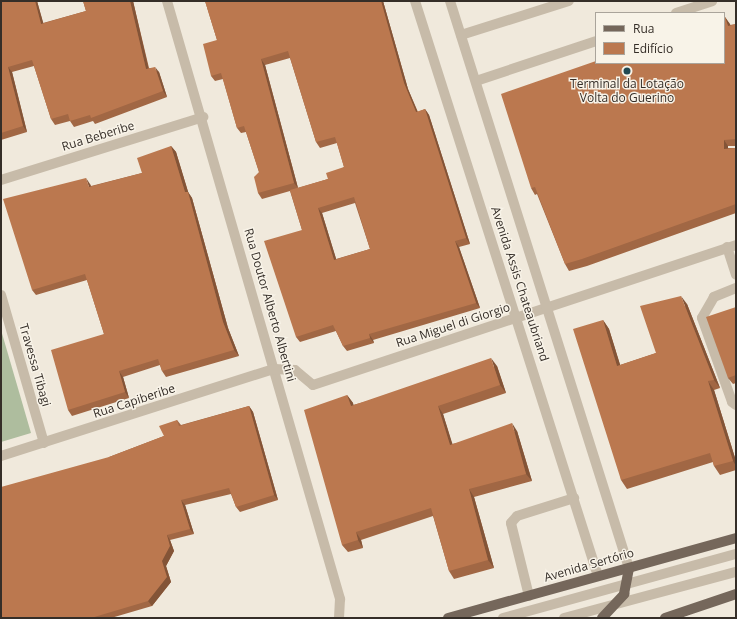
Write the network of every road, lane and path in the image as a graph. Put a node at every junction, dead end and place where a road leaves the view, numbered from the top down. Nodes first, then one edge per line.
1 (167, 1) edge
2 (415, 1) edge
3 (450, 1) edge
4 (569, 1) edge
5 (706, 2) edge
6 (679, 12) edge
7 (461, 35) junction
8 (595, 41) edge
9 (476, 81) junction
10 (203, 117) junction
11 (1, 180) edge
12 (732, 246) edge
13 (736, 275) edge
14 (736, 288) edge
15 (1, 295) edge
16 (547, 307) junction
17 (517, 317) junction
18 (274, 370) junction
19 (736, 405) edge
20 (44, 443) junction
21 (1, 456) edge
22 (574, 498) junction
23 (736, 538) edge
24 (736, 554) edge
25 (628, 568) junction
26 (736, 572) edge
27 (598, 576) junction
28 (628, 584) junction
29 (736, 594) edge
30 (529, 596) junction
31 (619, 603) junction
32 (339, 618) edge
33 (448, 618) edge
34 (503, 618) edge
35 (564, 618) edge
36 (602, 618) edge
37 (665, 618) edge

1 - 10 street, Rua Doutor Alberto Albertini
2 - 17 street, Avenida Assis Chateaubriand
3 - 7 street, Avenida Assis Chateaubriand
4 - 7 street
5 - 6 street
7 - 9 street, Avenida Assis Chateaubriand
8 - 9 street
9 - 16 street, Avenida Assis Chateaubriand
10 - 11 street, Rua Beberibe
10 - 18 street, Rua Doutor Alberto Albertini
12 - 13 street
12 - 16 street, Rua Miguel di Giorgio
14 - 19 street
15 - 20 street, Travessa Tibagi
16 - 17 street, Rua Miguel di Giorgio
16 - 25 street, Avenida Assis Chateaubriand
17 - 18 street, Rua Miguel di Giorgio
17 - 22 street, Avenida Assis Chateaubriand
18 - 20 street, Rua Capiberibe
18 - 32 street, Rua Doutor Alberto Albertini
20 - 21 street, Rua Capiberibe
22 - 27 street, Avenida Assis Chateaubriand
22 - 30 street
23 - 25 main road, Avenida Sertório
24 - 28 street
25 - 27 main road, Avenida Sertório
25 - 28 main road
26 - 31 street
27 - 30 main road, Avenida Sertório
28 - 31 main road
28 - 34 street
29 - 37 main road
30 - 33 main road, Avenida Sertório
31 - 35 street
31 - 36 main road

